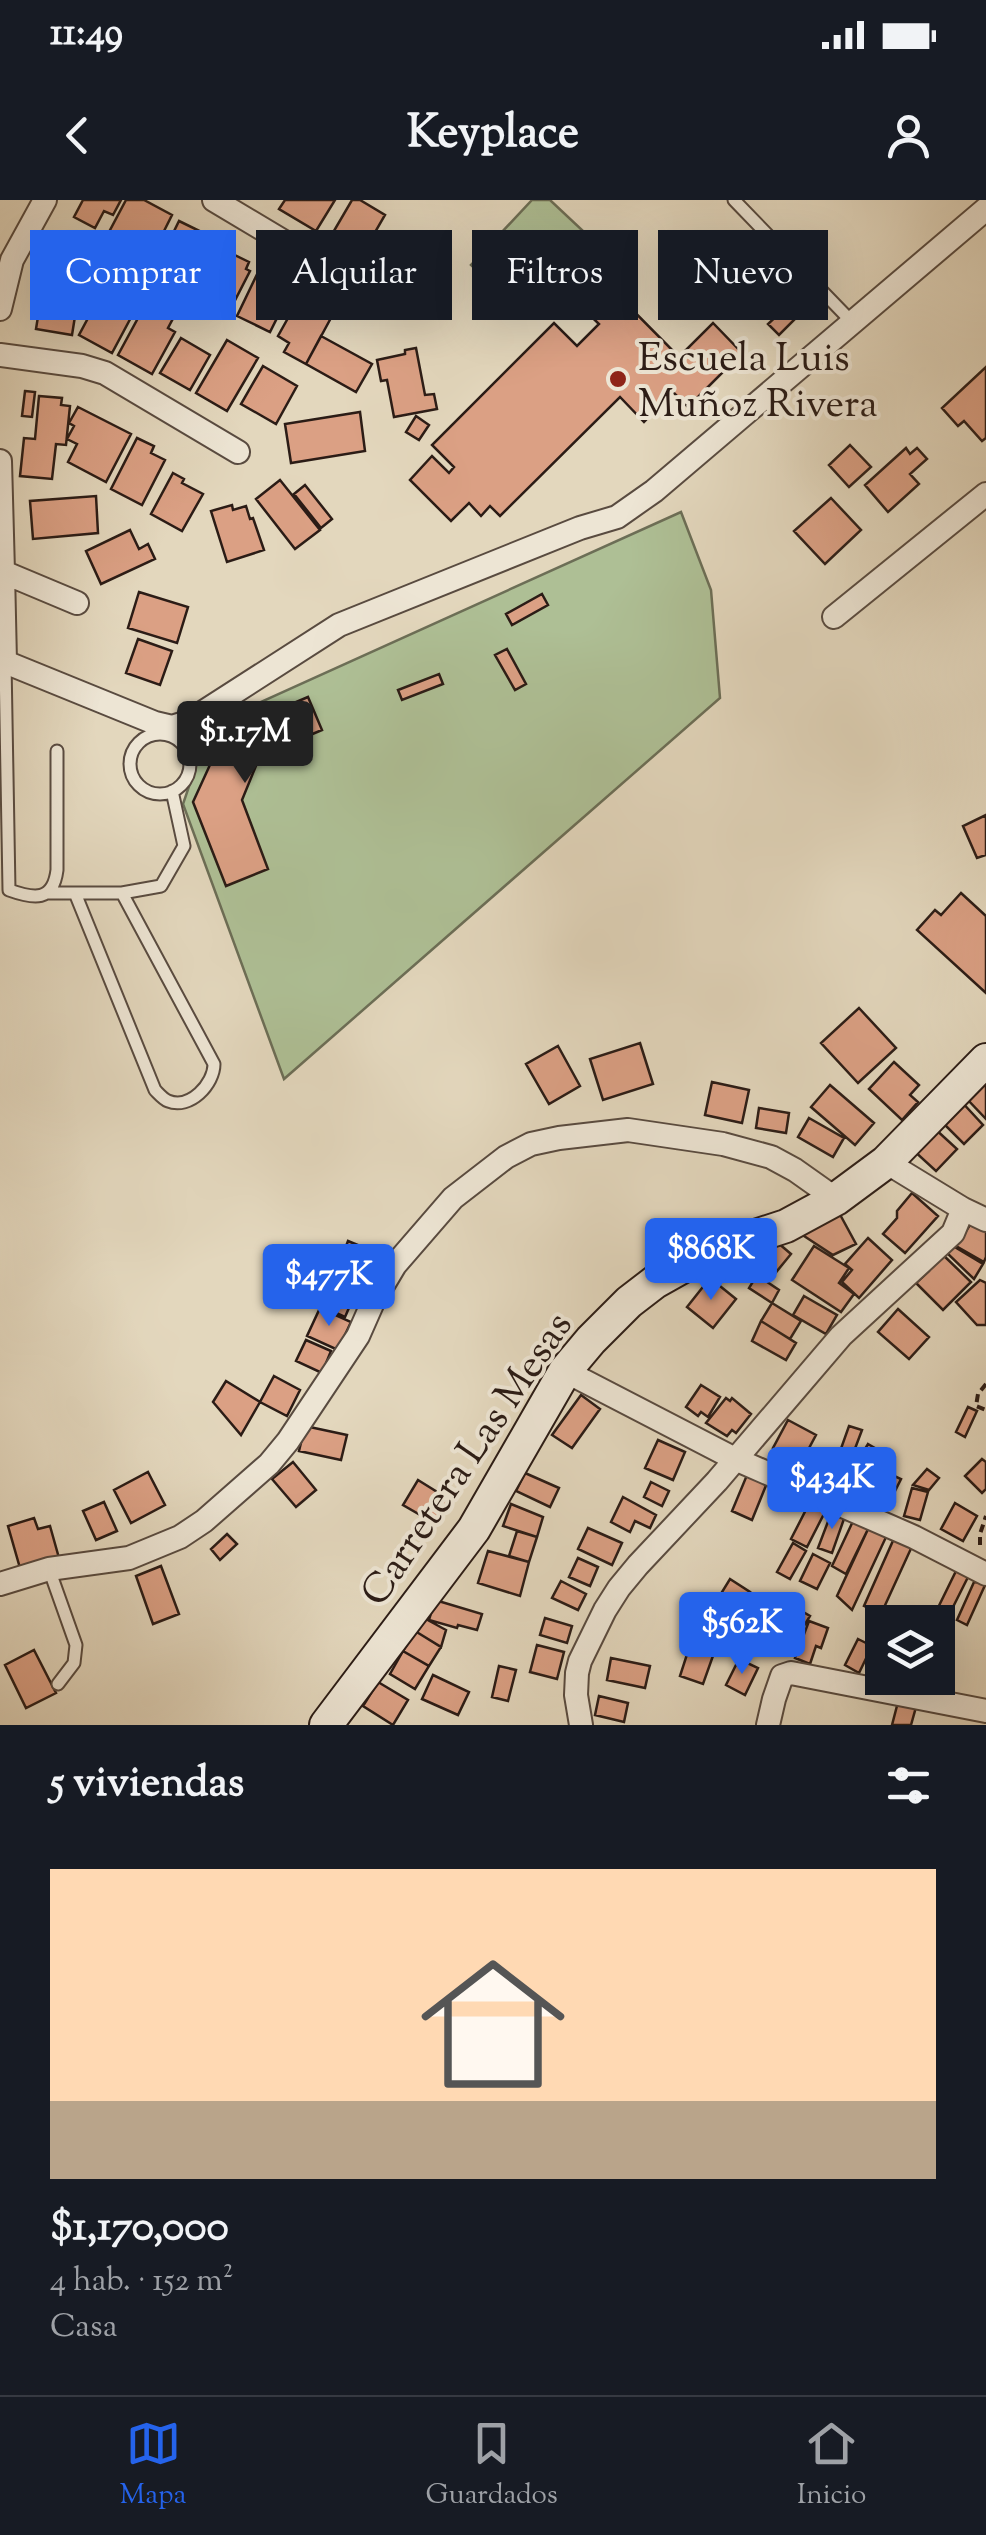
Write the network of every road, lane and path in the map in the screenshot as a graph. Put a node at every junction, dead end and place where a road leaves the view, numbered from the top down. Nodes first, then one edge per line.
1 (45, 200) edge
2 (214, 200) edge
3 (734, 200) edge
4 (986, 209) edge
5 (264, 230) edge
6 (0, 309) edge
7 (852, 322) junction
8 (0, 354) edge
9 (238, 452) dead end
10 (0, 461) edge
11 (986, 494) edge
12 (2, 572) edge
13 (78, 603) dead end
14 (2, 616) edge
15 (834, 616) dead end
16 (5, 662) junction
17 (173, 731) junction
18 (57, 752) dead end
19 (172, 791) junction
20 (47, 893) junction
21 (75, 893) junction
22 (122, 893) junction
23 (986, 1060) edge
24 (886, 1162) junction
25 (836, 1199) junction
26 (963, 1209) junction
27 (986, 1220) edge
28 (565, 1372) junction
29 (986, 1384) edge
30 (986, 1410) edge
31 (735, 1459) junction
32 (986, 1516) edge
33 (49, 1569) junction
34 (983, 1572) edge
35 (0, 1584) edge
36 (58, 1684) dead end
37 (986, 1711) edge
38 (326, 1725) edge
39 (581, 1725) edge
40 (768, 1725) edge

1 - 6 street
2 - 5 street
3 - 7 lane
4 - 7 street
7 - 17 street
8 - 9 street
10 - 12 street
11 - 15 street
12 - 13 street
12 - 14 street
14 - 16 street
16 - 17 street
16 - 20 lane
17 - 19 lane
17 - 19 lane
18 - 20 lane
19 - 22 lane
20 - 21 lane
21 - 22 lane
21 - 22 lane
23 - 24 street, Carretera Las Mesas
24 - 25 street, Carretera Las Mesas
24 - 26 street
25 - 28 street, Carretera Las Mesas
25 - 33 street
26 - 27 street
26 - 31 street
28 - 31 street
28 - 38 street, Carretera Las Mesas
29 - 30 path
31 - 34 street
31 - 39 street
32 - 34 path
33 - 35 street
33 - 36 lane
37 - 40 street

